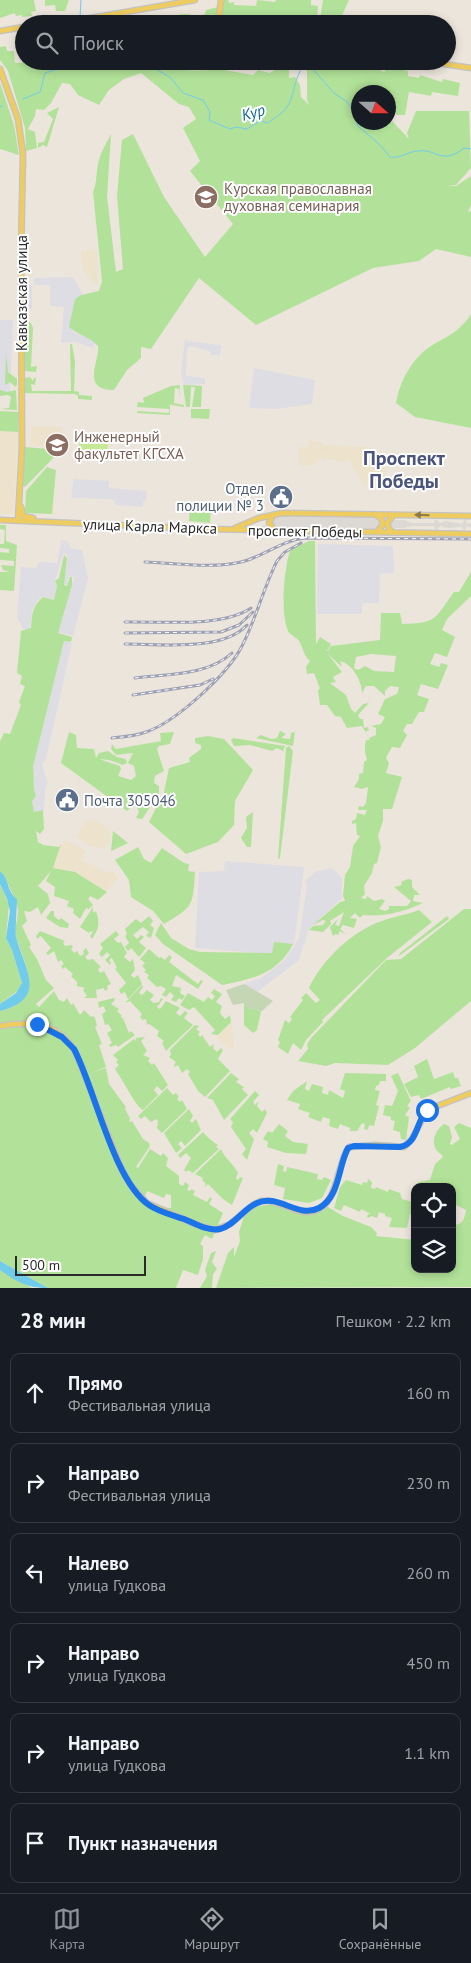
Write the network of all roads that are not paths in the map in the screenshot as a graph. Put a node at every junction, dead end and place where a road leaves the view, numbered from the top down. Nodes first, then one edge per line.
1 (195, 0) edge
2 (220, 0) edge
3 (108, 15) edge
4 (219, 15) edge
5 (15, 29) edge
6 (0, 31) edge
7 (456, 66) edge
8 (471, 68) edge
9 (0, 69) edge
10 (20, 499) junction
11 (276, 513) junction
12 (376, 515) junction
13 (394, 515) junction
14 (471, 516) edge
15 (259, 518) junction
16 (0, 520) edge
17 (18, 520) junction
18 (69, 523) junction
19 (232, 530) junction
20 (259, 530) junction
21 (276, 530) junction
22 (376, 532) junction
23 (394, 532) junction
24 (471, 534) edge
25 (0, 1026) edge
26 (471, 1093) edge

1 - 3 main road
2 - 4 main road
5 - 6 main road
7 - 8 main road
9 - 10 main road, Кавказская улица
10 - 17 main road, Кавказская улица
10 - 18 main road, улица Карла Маркса
11 - 12 main road, проспект Победы
11 - 15 main road, проспект Победы
11 - 21 main road
12 - 13 main road, проспект Победы
12 - 22 main road
14 -> 13 main road, проспект Победы
13 - 23 main road
15 - 19 main road, проспект Победы
15 - 20 main road
16 - 17 main road, улица Карла Маркса
17 - 18 main road, улица Карла Маркса
18 - 19 main road, улица Карла Маркса
19 - 20 main road, проспект Победы
20 - 21 main road, проспект Победы
21 - 22 main road, проспект Победы
22 - 23 main road, проспект Победы
23 - 24 main road, проспект Победы
25 - 26 main road

